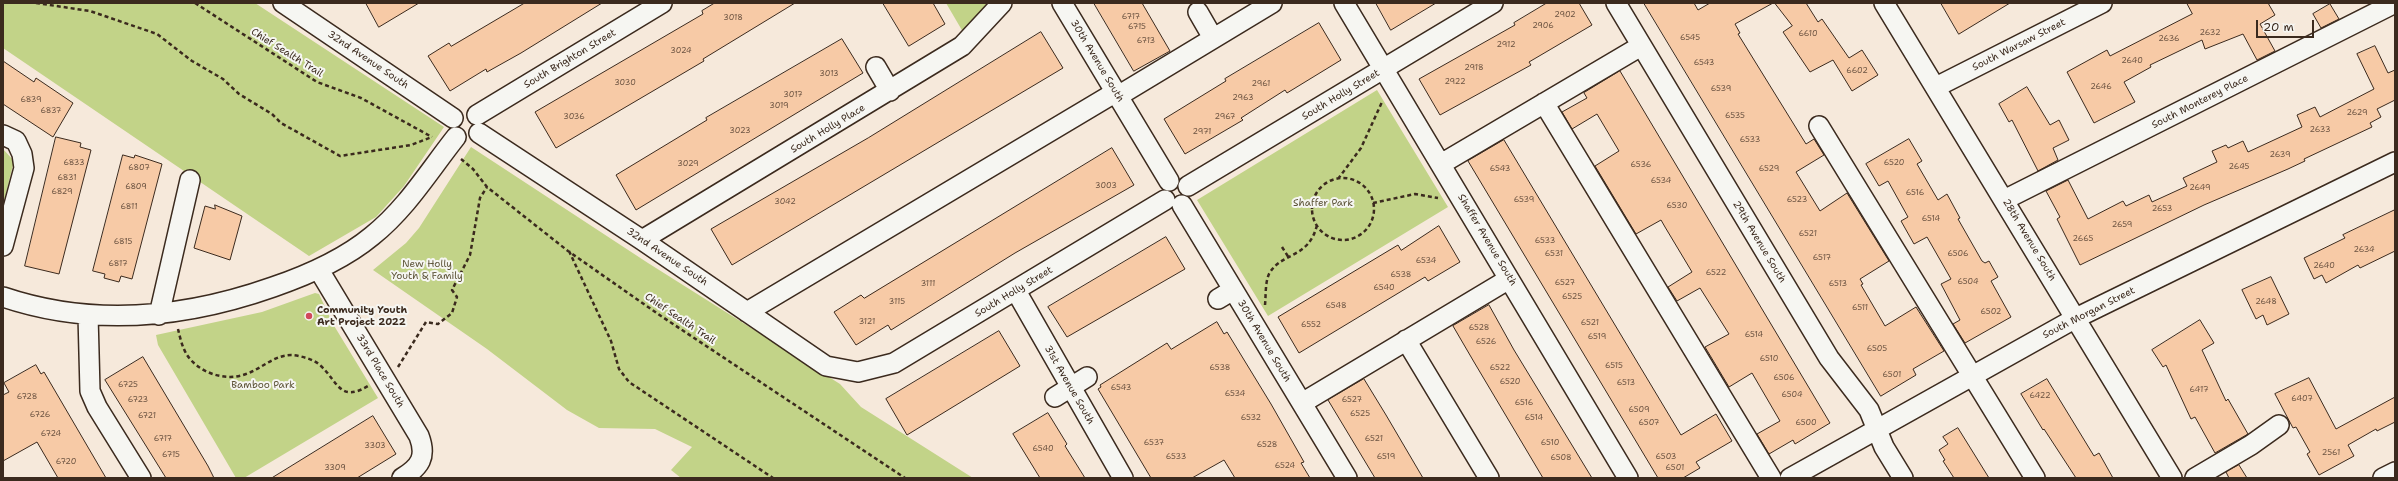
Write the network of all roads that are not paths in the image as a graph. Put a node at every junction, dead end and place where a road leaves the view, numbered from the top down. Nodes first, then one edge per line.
1 (662, 3) edge
2 (1002, 3) edge
3 (1062, 3) edge
4 (1272, 3) edge
5 (1344, 3) edge
6 (1493, 3) edge
7 (1616, 3) edge
8 (1884, 3) edge
9 (2102, 3) edge
10 (2395, 3) edge
11 (285, 4) edge
12 (1198, 12) dead end
13 (1213, 38) junction
14 (1641, 46) junction
15 (876, 67) dead end
16 (1388, 75) junction
17 (1936, 87) junction
18 (890, 91) junction
19 (1117, 94) junction
20 (1544, 103) junction
21 (452, 118) junction
22 (478, 124) junction
23 (1819, 126) dead end
24 (3, 135) edge
25 (446, 139) junction
26 (2395, 162) edge
27 (1442, 164) junction
28 (190, 180) dead end
29 (1169, 181) junction
30 (1188, 186) junction
31 (2004, 200) junction
32 (1173, 202) junction
33 (642, 240) junction
34 (3, 246) edge
35 (319, 270) junction
36 (1509, 279) junction
37 (1016, 291) junction
38 (3, 297) edge
39 (747, 312) junction
40 (167, 314) junction
41 (88, 315) junction
42 (2076, 318) junction
43 (1406, 340) junction
44 (858, 372) joint
45 (1973, 376) junction
46 (1087, 378) dead end
47 (1062, 392) junction
48 (1302, 403) junction
49 (2279, 425) dead end
50 (1877, 429) junction
51 (2395, 472) edge
52 (141, 478) edge
53 (402, 478) edge
54 (1123, 478) edge
55 (1347, 478) edge
56 (1489, 478) edge
57 (1628, 478) edge
58 (1771, 478) edge
59 (1790, 478) edge
60 (1903, 478) edge
61 (2035, 478) edge
62 (2172, 478) edge
63 (2196, 478) edge
64 (2384, 478) edge

1 - 22 street, South Brighton Street
2 - 18 street, South Holly Place
3 - 19 street, 30th Avenue South
4 - 13 street
5 - 16 street, Shaffer Avenue South
6 - 16 street, South Holly Street
7 - 14 street, 29th Avenue South
8 - 17 street, 28th Avenue South
9 - 17 street, South Warsaw Street
10 - 31 street, South Monterey Place
11 - 21 street, 32nd Avenue South
12 - 13 street
13 - 19 street
14 - 20 street
14 - 50 street, 29th Avenue South
15 - 18 street
16 - 27 street, Shaffer Avenue South
16 - 30 street, South Holly Street
17 - 31 street, 28th Avenue South
18 - 33 street, South Holly Place
19 - 29 street, 30th Avenue South
19 - 39 street
20 - 27 street
20 - 58 street
21 - 22 street
21 - 25 street
22 - 25 street, South Brighton Street
22 - 33 street, 32nd Avenue South
23 - 45 street
24 - 34 street
25 - 35 street
26 - 42 street, South Morgan Street
27 - 36 street, Shaffer Avenue South
28 - 40 street
29 - 30 street
29 - 32 street
30 - 32 street
31 - 42 street, 28th Avenue South
32 - 37 street, South Holly Street
32 - 48 street, 30th Avenue South
33 - 39 street, 32nd Avenue South
35 - 40 street
35 - 53 street, 33rd Place South
36 - 43 street
36 - 57 street, Shaffer Avenue South
37 - 44 street, South Holly Street
37 - 47 street, 31st Avenue South
38 - 41 street
39 - 44 street, 32nd Avenue South
40 - 41 street
41 - 52 street
42 - 45 street, South Morgan Street
42 - 62 street, 28th Avenue South
43 - 48 street
43 - 56 street
45 - 50 street, South Morgan Street
45 - 61 street
46 - 47 street
47 - 54 street, 31st Avenue South
48 - 55 street, 30th Avenue South
49 - 63 street
50 - 59 street, South Morgan Street
50 - 60 street, 29th Avenue South
51 - 64 street

